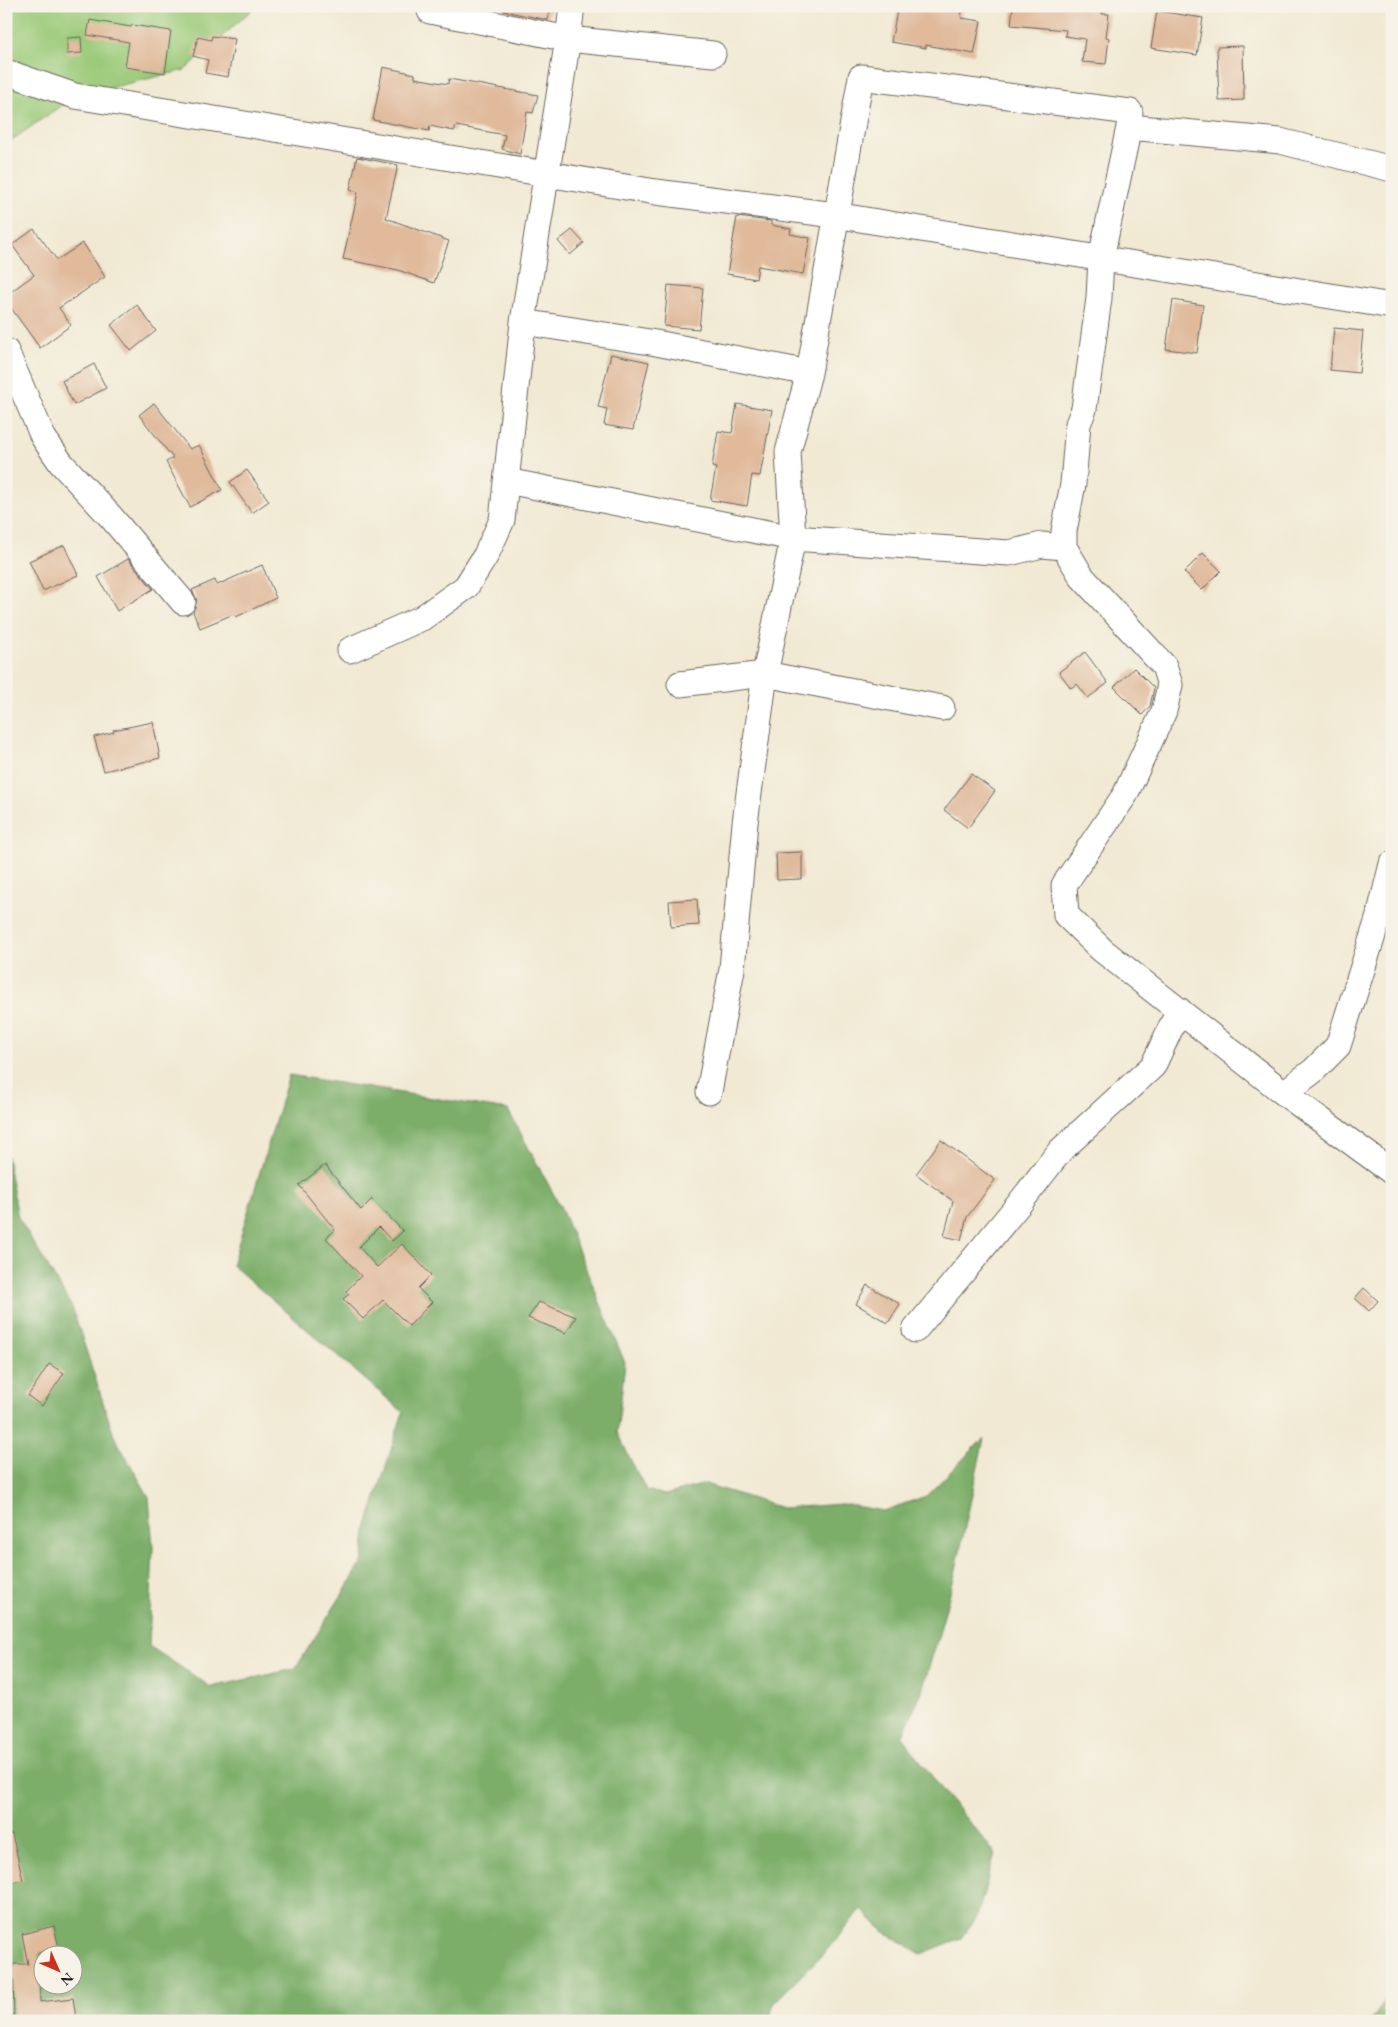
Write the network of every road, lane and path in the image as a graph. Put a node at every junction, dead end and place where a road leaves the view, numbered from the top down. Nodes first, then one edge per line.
1 (572, 6) edge
2 (430, 11) dead end
3 (568, 39) junction
4 (713, 54) dead end
5 (6, 72) edge
6 (1129, 126) junction
7 (1392, 168) edge
8 (546, 174) junction
9 (835, 215) junction
10 (1101, 258) junction
11 (1392, 306) edge
12 (523, 322) junction
13 (6, 351) edge
14 (809, 373) junction
15 (507, 481) junction
16 (793, 538) junction
17 (1064, 547) junction
18 (183, 602) dead end
19 (350, 650) dead end
20 (765, 674) junction
21 (680, 684) dead end
22 (942, 708) dead end
23 (1392, 864) edge
24 (1179, 1010) junction
25 (709, 1092) dead end
26 (1284, 1093) junction
27 (1392, 1172) edge
28 (914, 1330) dead end

1 - 3 street
2 - 3 street
3 - 4 street
3 - 8 street
5 - 8 street
6 - 7 street
6 - 9 street
6 - 10 street
8 - 9 street
8 - 12 street
9 - 10 street
9 - 14 street
10 - 11 street
10 - 17 street
12 - 14 street
12 - 15 street
13 - 18 street
14 - 16 street
15 - 16 street
15 - 19 street
16 - 17 street
16 - 20 street
17 - 24 street
20 - 21 street
20 - 22 street
20 - 25 street
23 - 26 street
24 - 26 street
24 - 28 street
26 - 27 street

